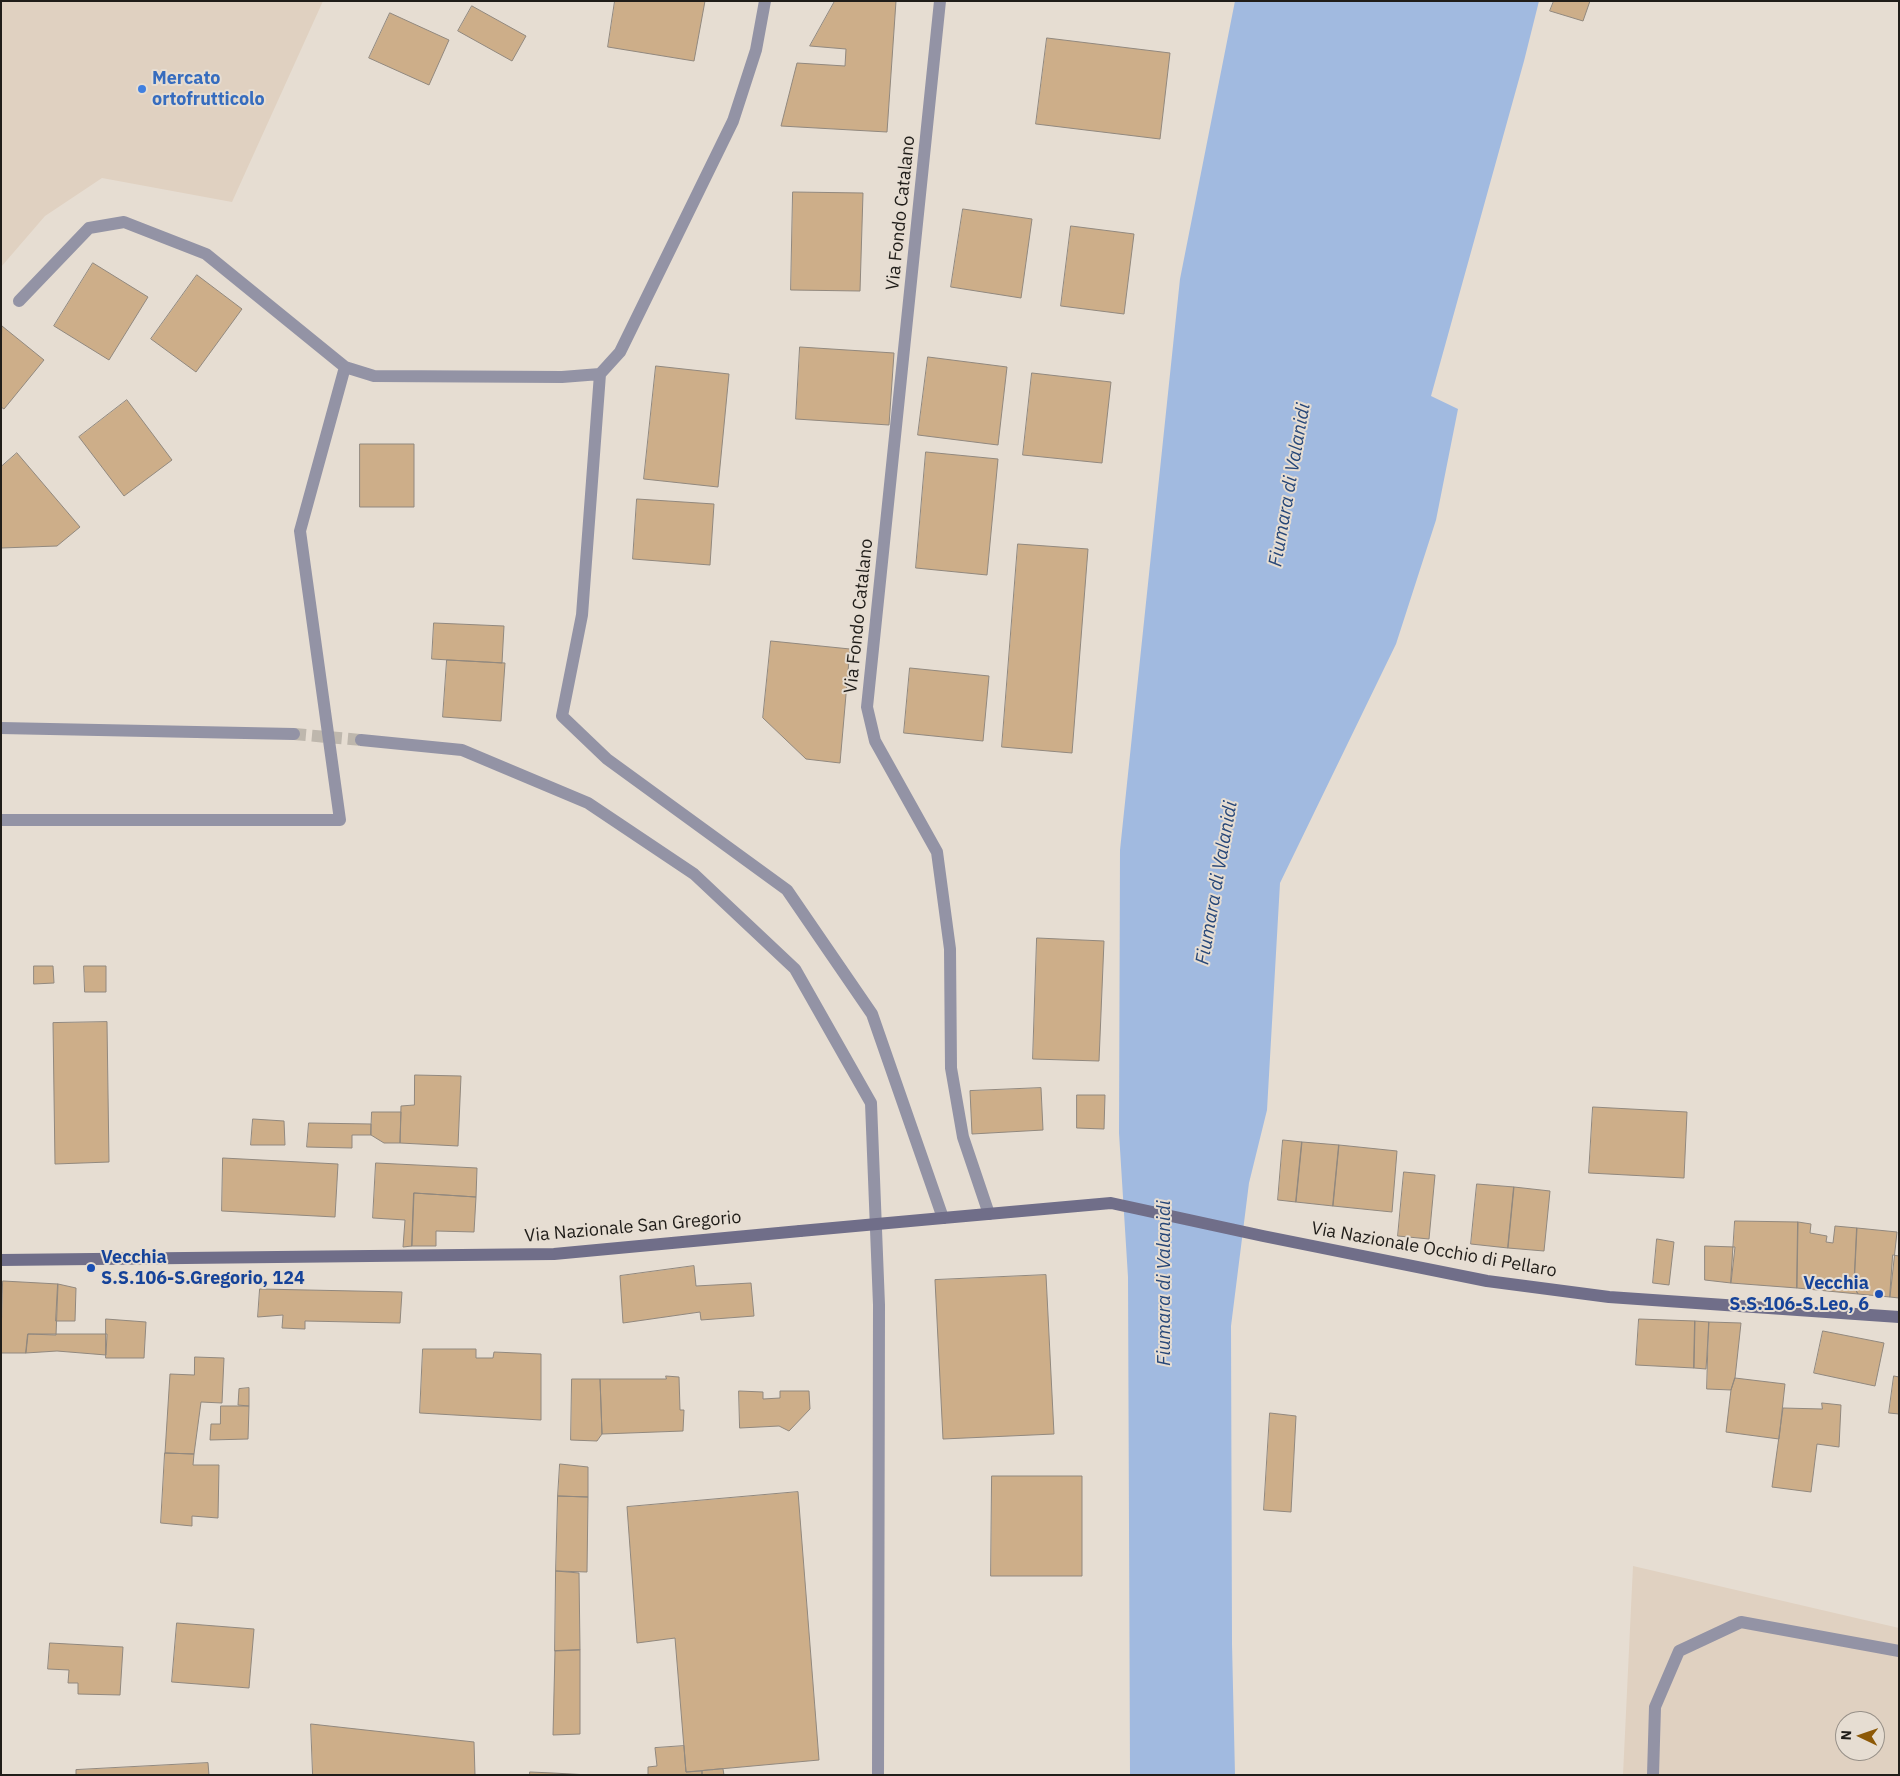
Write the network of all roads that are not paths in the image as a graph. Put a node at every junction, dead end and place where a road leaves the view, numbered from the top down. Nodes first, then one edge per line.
1 (765, 1) edge
2 (940, 1) edge
3 (18, 301) dead end
4 (345, 367) junction
5 (600, 374) junction
6 (1, 728) edge
7 (294, 734) tunnel mouth
8 (361, 740) tunnel mouth
9 (1, 820) edge
10 (989, 1214) junction
11 (943, 1218) junction
12 (1263, 1236) joint
13 (1, 1260) edge
14 (1899, 1317) edge
15 (1899, 1651) edge
16 (878, 1775) edge
17 (1653, 1775) edge

1 - 5 street
2 - 10 street, Via Fondo Catalano
3 - 4 street
4 - 5 street
4 - 9 street
5 - 11 street
6 - 7 street
8 - 16 street
10 - 11 street, Via Nazionale San Gregorio
10 - 12 street, Via Nazionale San Gregorio
11 - 13 street, Via Nazionale San Gregorio, bridge
12 - 14 street, Via Nazionale Occhio di Pellaro
15 - 17 street

